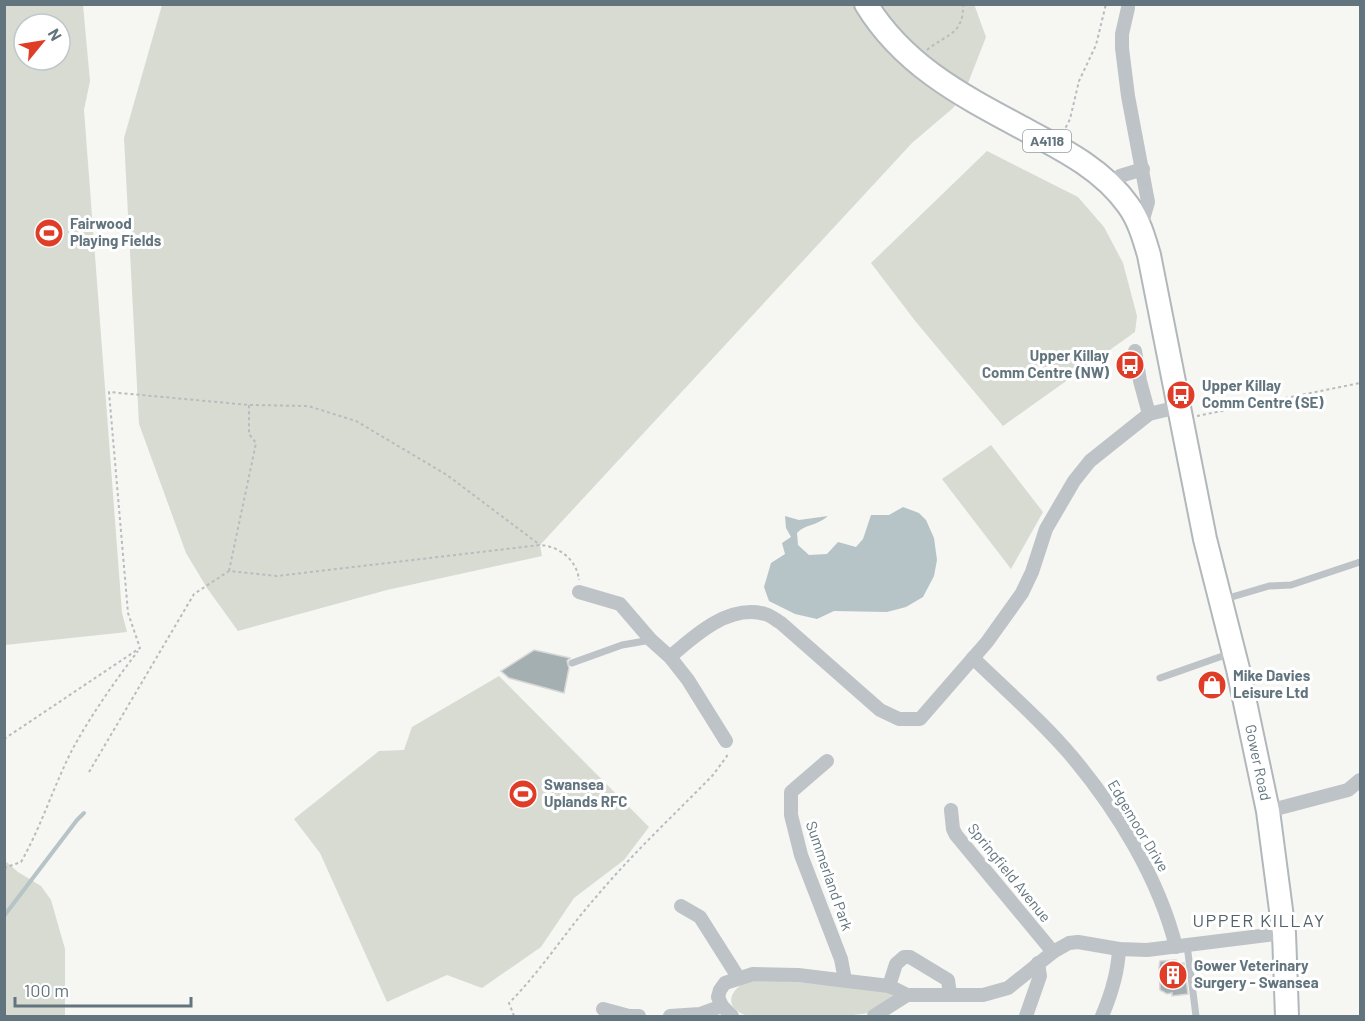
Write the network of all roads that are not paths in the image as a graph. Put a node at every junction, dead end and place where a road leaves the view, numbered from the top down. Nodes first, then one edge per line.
1 (866, 4) edge
2 (1124, 6) edge
3 (1143, 169) junction
4 (1111, 185) junction
5 (1140, 226) junction
6 (1136, 351) dead end
7 (1181, 413) junction
8 (1149, 414) junction
9 (1360, 562) edge
10 (579, 592) road end
11 (1221, 600) junction
12 (651, 640) junction
13 (1234, 652) junction
14 (670, 657) junction
15 (973, 658) junction
16 (572, 663) dead end
17 (1160, 678) dead end
18 (726, 741) road end
19 (827, 761) dead end
20 (1360, 774) edge
21 (951, 810) dead end
22 (1268, 811) junction
23 (681, 906) dead end
24 (1284, 933) junction
25 (1181, 946) junction
26 (1119, 949) junction
27 (1053, 952) junction
28 (1038, 963) junction
29 (738, 977) junction
30 (845, 980) junction
31 (889, 986) junction
32 (950, 994) junction
33 (907, 995) junction
34 (722, 1006) junction
35 (603, 1009) dead end
36 (874, 1016) edge
37 (639, 1017) edge
38 (670, 1017) edge
39 (732, 1017) edge
40 (1026, 1017) edge
41 (1102, 1017) edge
42 (1196, 1017) edge
43 (1287, 1017) edge

1 - 4 main road, A4118
2 - 3 street
3 - 4 street
3 - 5 street
4 - 5 main road, A4118
5 - 7 main road, A4118
6 - 8 street
7 - 8 street
7 - 11 main road, Gower Road / A4118
8 - 15 street
9 - 11 lane
10 - 12 street
11 - 13 main road, Gower Road / A4118
12 - 14 street
12 - 16 lane
13 - 17 lane
13 - 22 main road, Gower Road / A4118
14 - 15 street
14 - 18 street
15 - 25 street, Edgemoor Drive
19 - 30 street, Summerland Park
20 - 22 street
21 - 27 street, Springfield Avenue
22 - 24 main road, Gower Road / A4118
23 - 29 street
24 - 25 street
24 - 43 main road, Gower Road / A4118
25 - 26 street
25 - 42 lane
26 - 27 street
26 - 41 street
27 - 28 street
28 - 32 street
28 - 40 street
29 - 30 street
29 - 34 street
30 - 31 street
31 - 32 street
31 - 33 street
32 - 33 street
33 - 36 street
34 - 38 street
34 - 39 street
35 - 37 street

